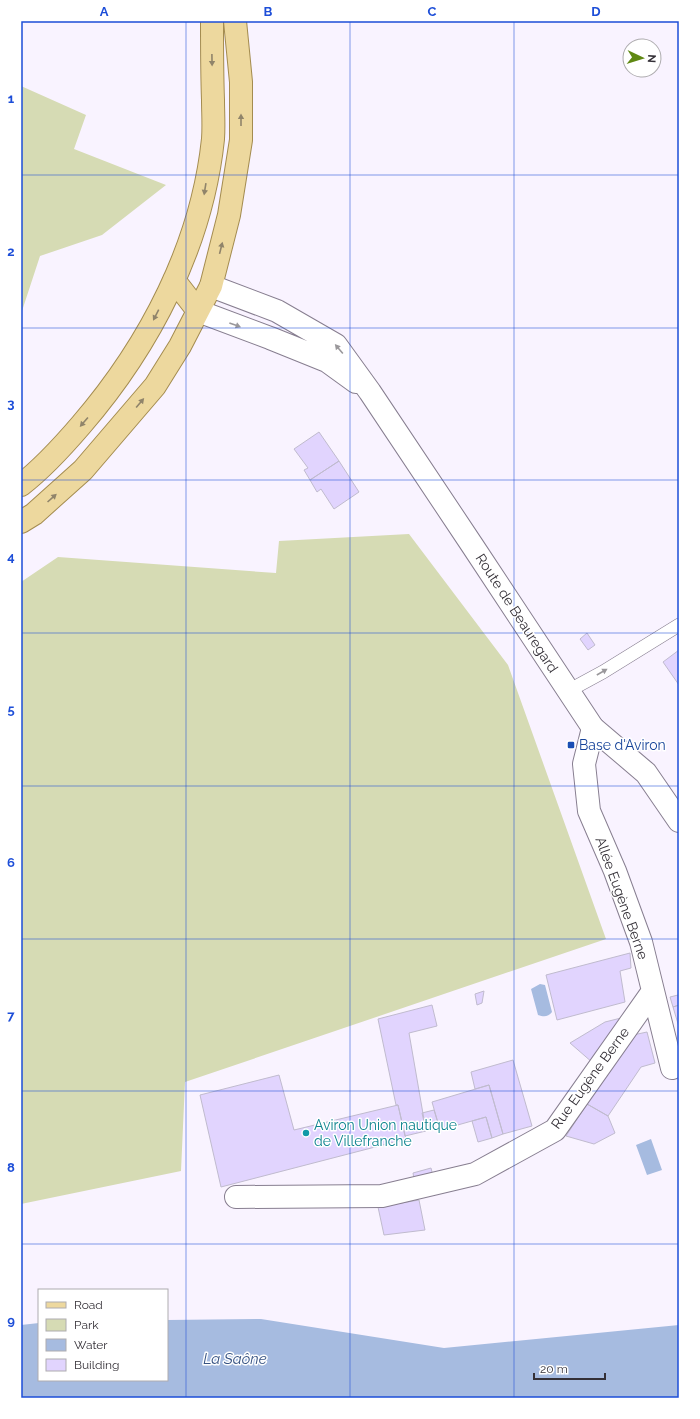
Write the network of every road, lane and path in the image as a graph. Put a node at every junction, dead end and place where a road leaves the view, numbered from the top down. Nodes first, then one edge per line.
1 (212, 21) edge
2 (236, 21) edge
3 (174, 280) junction
4 (211, 286) junction
5 (198, 311) junction
6 (370, 392) junction
7 (21, 485) edge
8 (21, 522) edge
9 (679, 625) edge
10 (568, 691) junction
11 (592, 728) junction
12 (679, 821) edge
13 (653, 991) junction
14 (672, 1068) dead end
15 (236, 1198) dead end

1 -> 3 main road
4 -> 2 main road
3 - 4 main road
3 - 5 main road
3 -> 7 main road
4 - 5 main road
6 -> 4 street, Route de Beauregard
5 -> 6 street, Route de Beauregard
8 -> 5 main road
6 - 10 street, Route de Beauregard
10 -> 9 lane
10 - 11 street, Route de Beauregard
11 - 12 street, Route de Beauregard
11 - 13 street, Allée Eugène Berne
13 - 14 street, Allée Eugène Berne
13 - 15 street, Rue Eugène Berne

